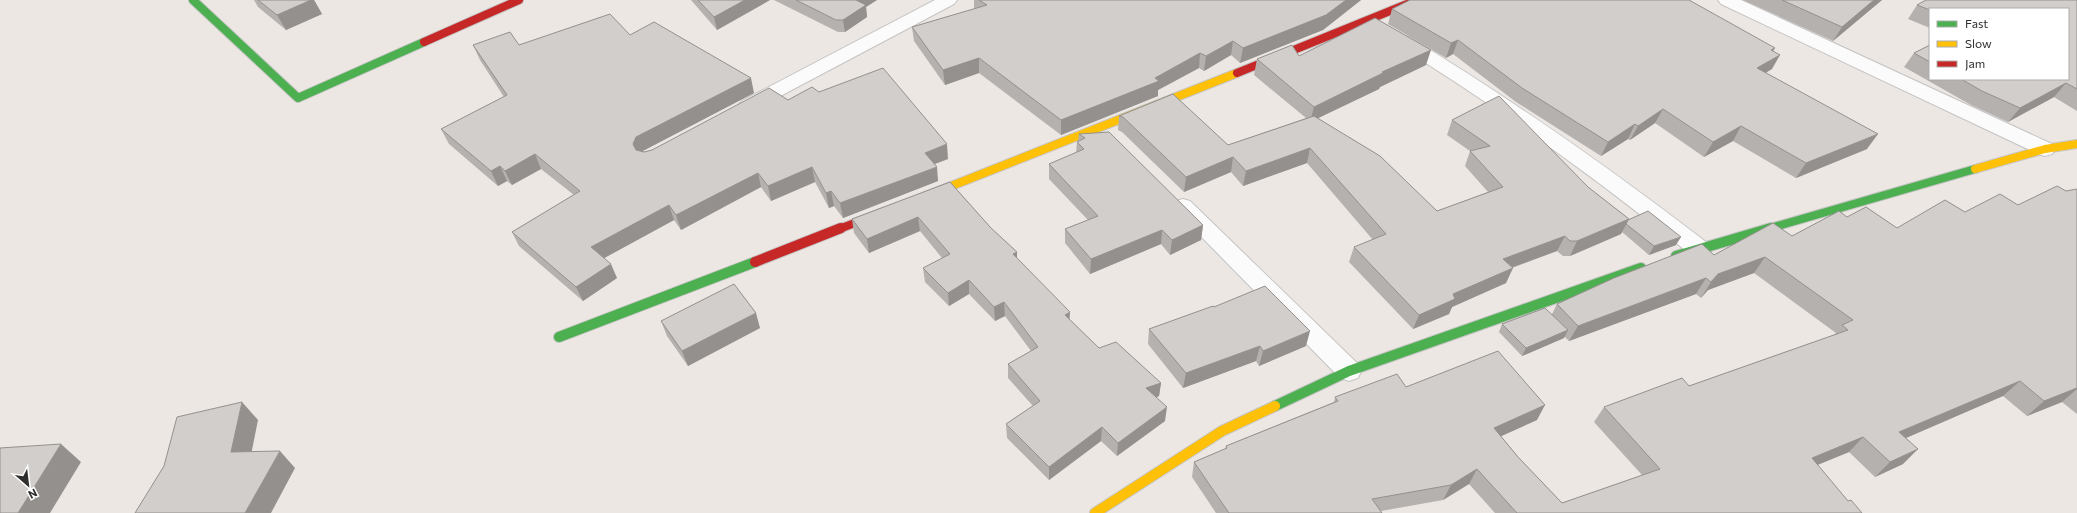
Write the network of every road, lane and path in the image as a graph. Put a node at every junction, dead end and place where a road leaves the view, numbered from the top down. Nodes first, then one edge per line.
1 (193, 0) edge
2 (519, 0) edge
3 (948, 0) edge
4 (1417, 0) edge
5 (1727, 0) edge
6 (1338, 32) junction
7 (732, 114) edge
8 (1070, 140) junction
9 (1120, 143) edge
10 (2077, 144) edge
11 (2045, 149) junction
12 (1170, 193) edge
13 (915, 200) edge
14 (893, 208) edge
15 (1698, 248) junction
16 (1668, 258) edge
17 (1653, 264) edge
18 (559, 337) dead end
19 (1349, 371) junction
20 (1095, 513) edge

1 - 2 street
3 - 7 street
4 - 6 street
5 - 11 street
6 - 8 street
6 - 15 street
8 - 9 street
8 - 13 street
10 - 11 street
11 - 15 street
12 - 19 street
14 - 18 street
15 - 16 street
17 - 19 street
19 - 20 street

